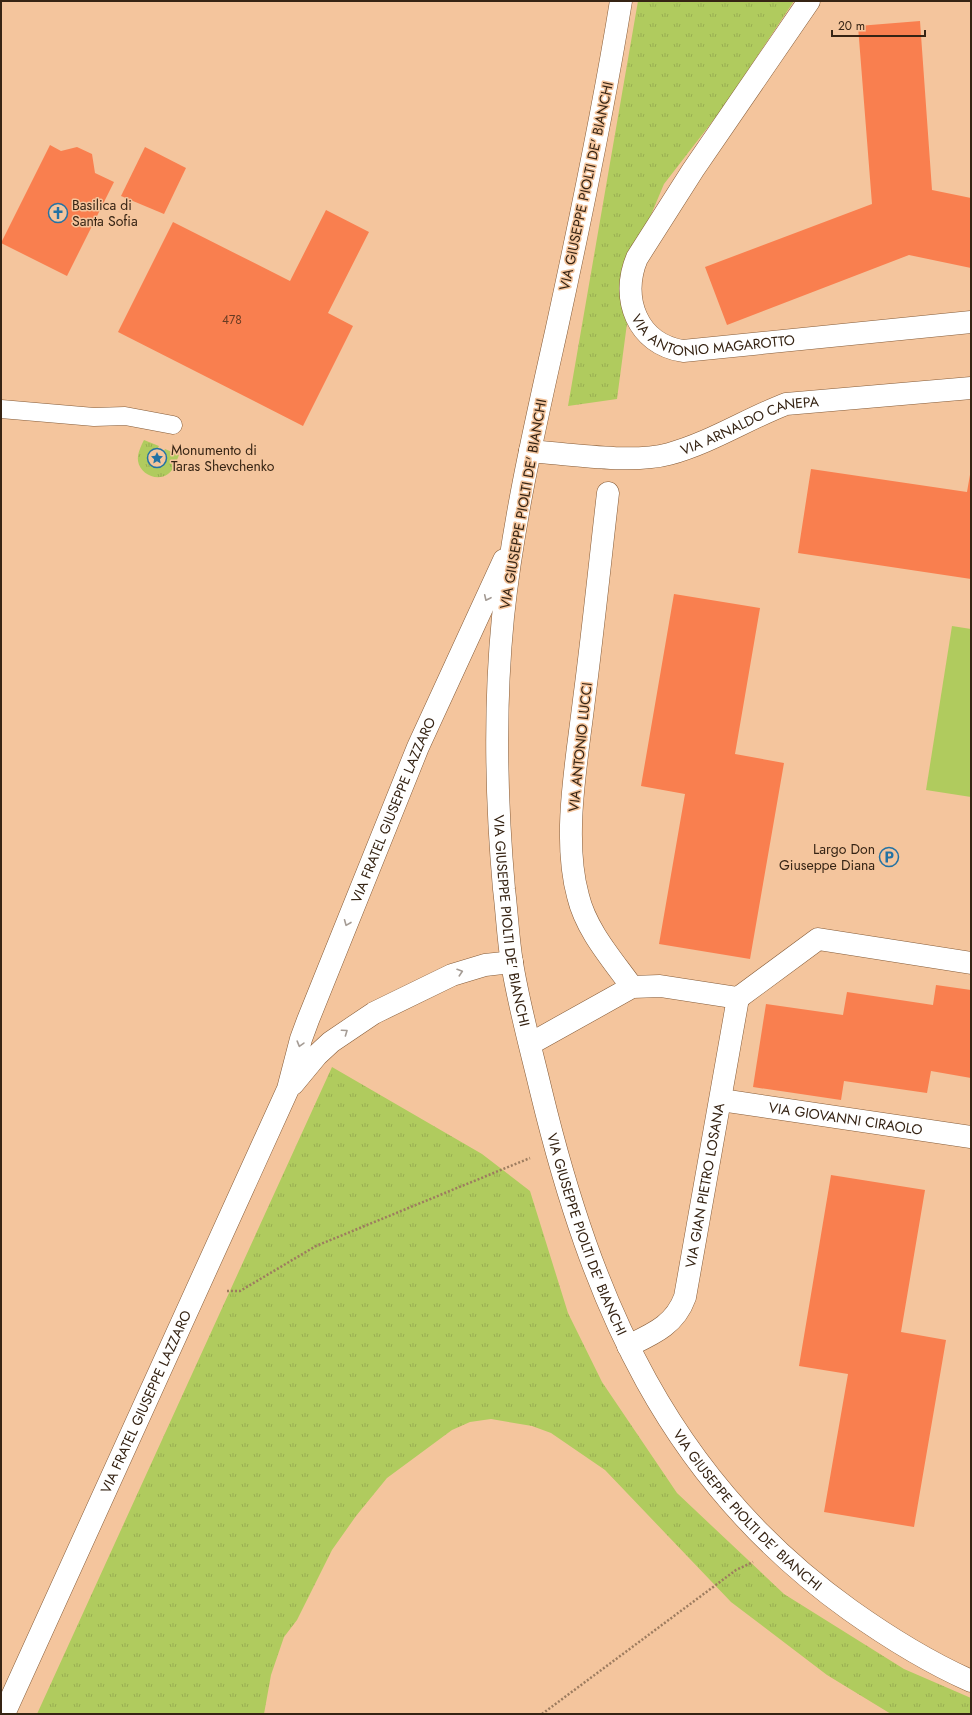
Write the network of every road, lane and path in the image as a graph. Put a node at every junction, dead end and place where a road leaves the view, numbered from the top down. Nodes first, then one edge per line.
1 (621, 1) edge
2 (808, 1) edge
3 (971, 322) edge
4 (971, 388) edge
5 (1, 409) edge
6 (173, 425) dead end
7 (530, 451) junction
8 (608, 493) dead end
9 (514, 537) junction
10 (512, 962) junction
11 (971, 963) edge
12 (632, 987) junction
13 (738, 998) junction
14 (530, 1044) junction
15 (288, 1089) junction
16 (721, 1100) junction
17 (971, 1137) edge
18 (555, 1148) junction
19 (197, 1292) junction
20 (628, 1346) junction
21 (777, 1551) junction
22 (971, 1680) edge
23 (4, 1714) edge
24 (542, 1714) edge

1 - 7 street, VIA GIUSEPPE PIOLTI DE' BIANCHI
2 - 3 street, VIA ANTONIO MAGAROTTO
4 - 7 street, VIA ARNALDO CANEPA
5 - 6 lane
7 - 9 street, VIA GIUSEPPE PIOLTI DE' BIANCHI
8 - 12 street, VIA ANTONIO LUCCI
9 - 10 street, VIA GIUSEPPE PIOLTI DE' BIANCHI
9 -> 15 street, VIA FRATEL GIUSEPPE LAZZARO
10 - 14 street, VIA GIUSEPPE PIOLTI DE' BIANCHI
15 -> 10 street, VIA FRATEL GIUSEPPE LAZZARO
11 - 13 street
12 - 13 street
12 - 14 street
13 - 16 street, VIA GIAN PIETRO LOSANA
14 - 18 street, VIA GIUSEPPE PIOLTI DE' BIANCHI
15 - 19 street, VIA FRATEL GIUSEPPE LAZZARO
16 - 17 street, VIA GIOVANNI CIRAOLO
16 - 20 street, VIA GIAN PIETRO LOSANA
18 - 19 path
18 - 20 street, VIA GIUSEPPE PIOLTI DE' BIANCHI
19 - 23 street, VIA FRATEL GIUSEPPE LAZZARO
20 - 21 street, VIA GIUSEPPE PIOLTI DE' BIANCHI
21 - 22 street, VIA GIUSEPPE PIOLTI DE' BIANCHI
21 - 24 path

